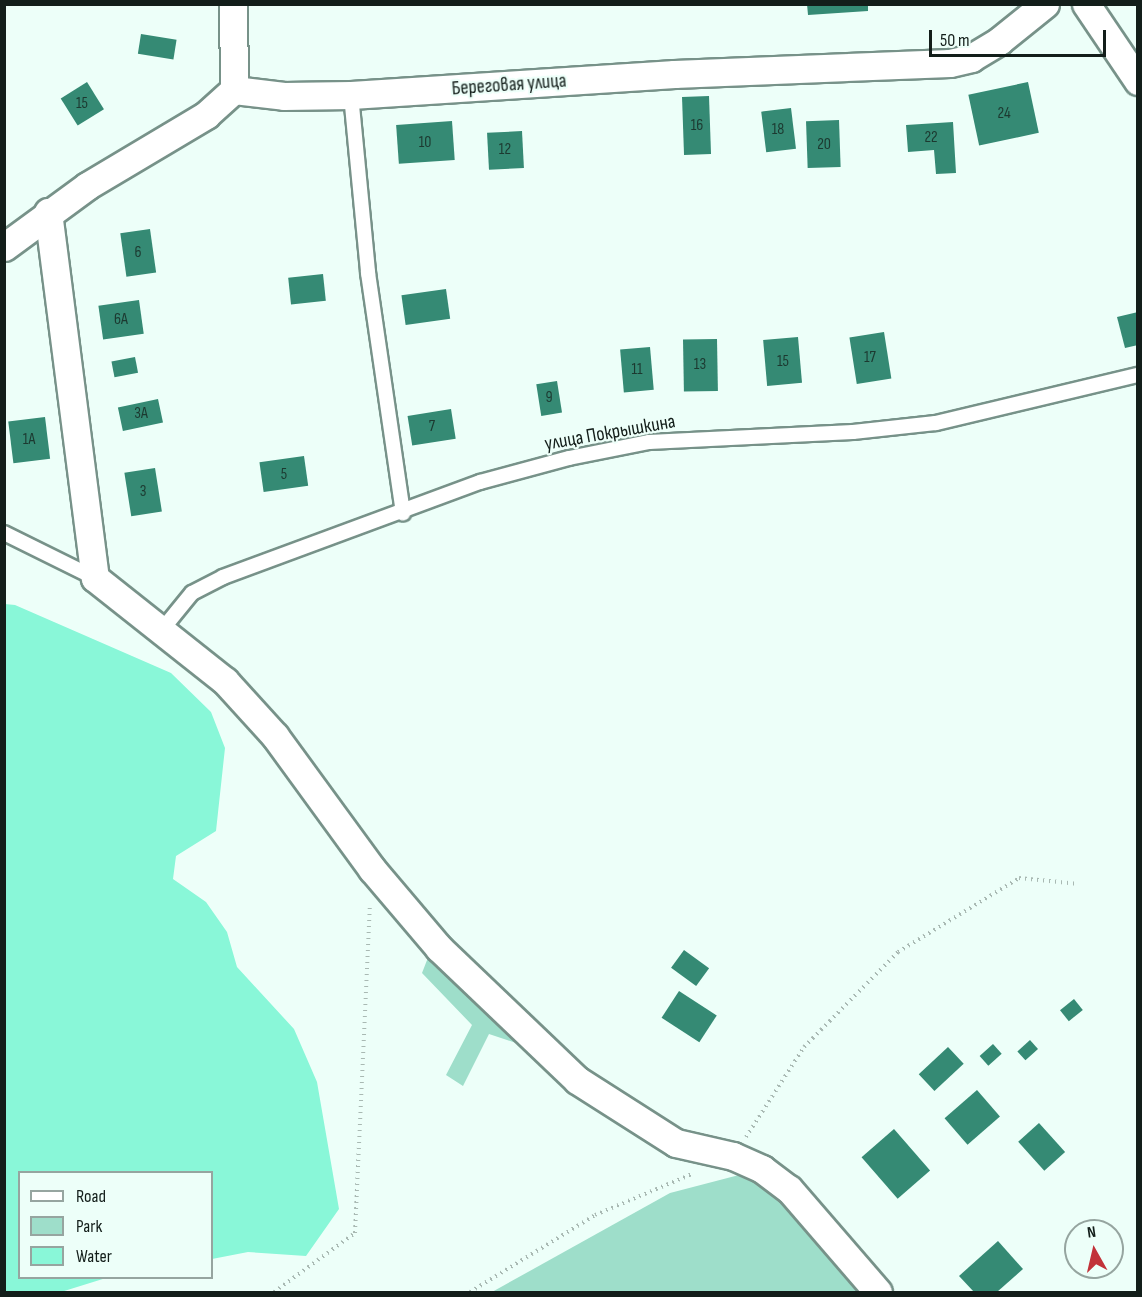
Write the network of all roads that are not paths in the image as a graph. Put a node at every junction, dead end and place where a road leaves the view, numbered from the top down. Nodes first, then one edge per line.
1 (233, 4) edge
2 (1045, 4) edge
3 (1086, 4) edge
4 (1137, 81) edge
5 (234, 90) junction
6 (351, 95) junction
7 (48, 212) junction
8 (4, 247) edge
9 (1137, 375) edge
10 (403, 513) junction
11 (4, 533) edge
12 (95, 578) junction
13 (161, 631) junction
14 (872, 1291) edge

1 - 5 street
2 - 6 street, Береговая улица
3 - 4 street
5 - 6 street, Береговая улица
5 - 7 street
6 - 10 lane
7 - 8 street
7 - 12 street
9 - 10 lane, улица Покрышкина
10 - 13 lane, улица Покрышкина
11 - 12 lane
12 - 13 street
13 - 14 street

